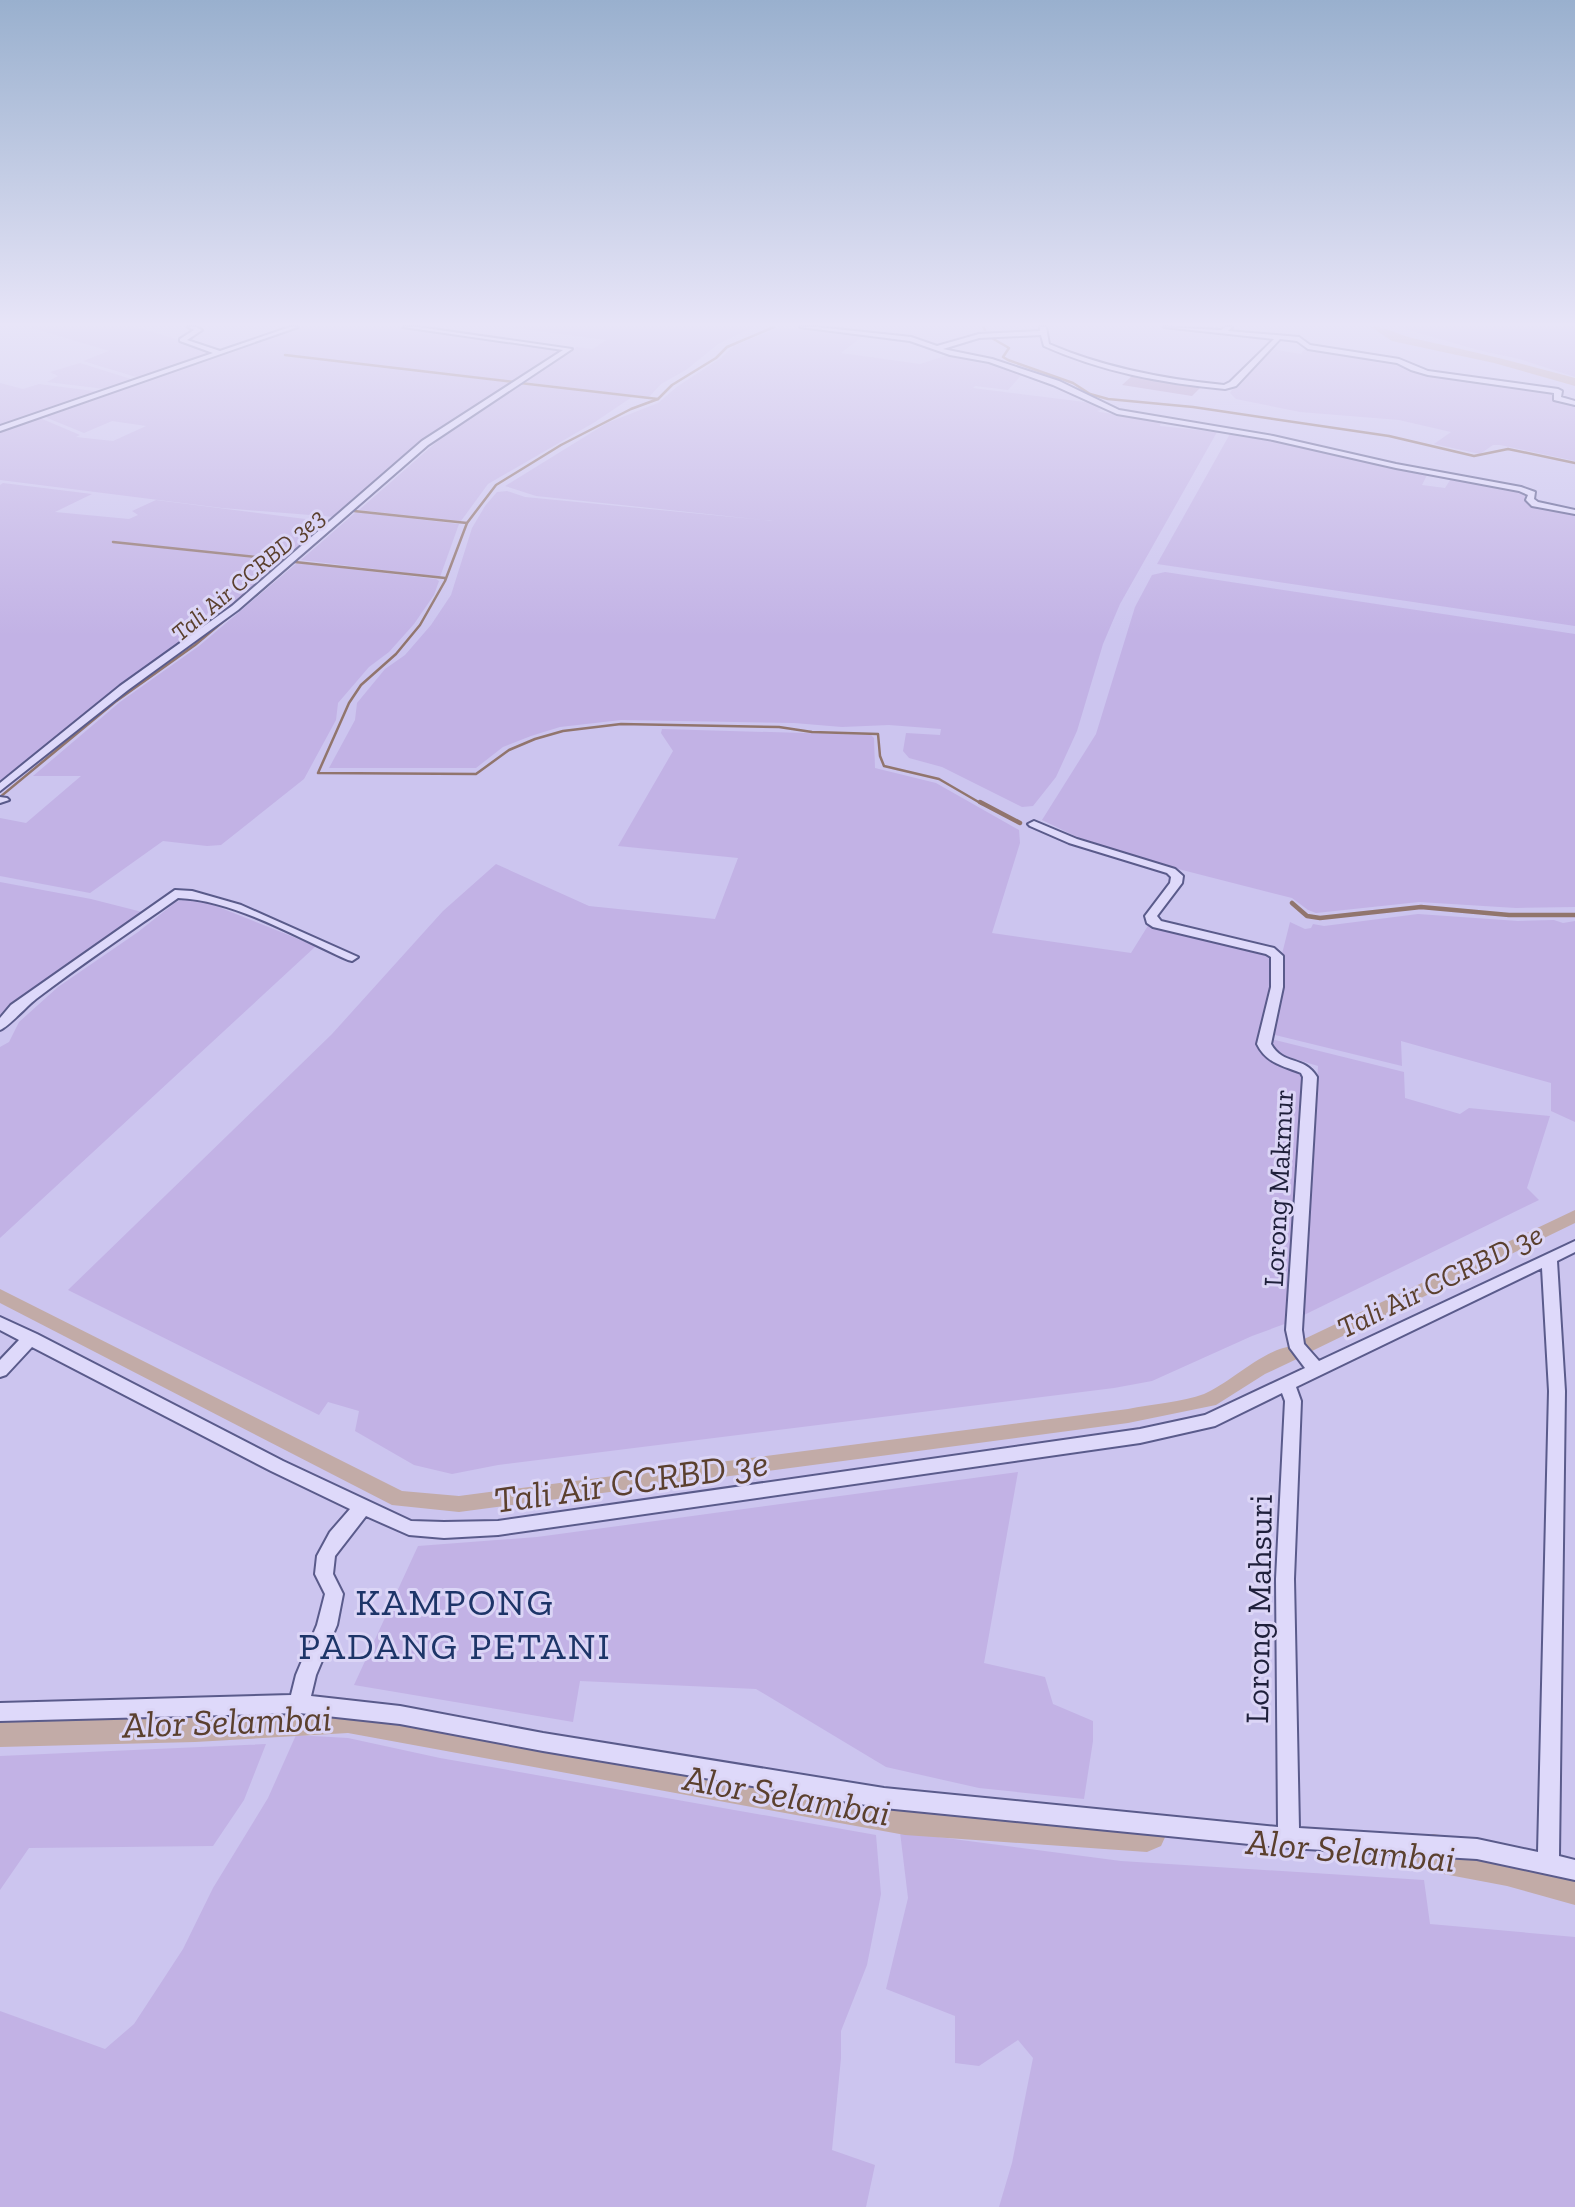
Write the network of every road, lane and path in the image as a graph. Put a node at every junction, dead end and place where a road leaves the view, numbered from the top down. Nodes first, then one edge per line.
1 (445, 430) edge
2 (1225, 430) edge
3 (1575, 512) edge
4 (1, 796) edge
5 (1034, 824) dead end
6 (352, 957) dead end
7 (0, 1026) edge
8 (1575, 1246) edge
9 (1549, 1258) junction
10 (0, 1323) edge
11 (30, 1338) junction
12 (1317, 1370) junction
13 (0, 1371) edge
14 (1284, 1385) junction
15 (363, 1506) junction
16 (299, 1704) junction
17 (0, 1712) edge
18 (1289, 1838) junction
19 (1548, 1863) junction
20 (1575, 1870) edge

1 - 4 street
2 - 3 street
5 - 12 street, Lorong Makmur
6 - 7 street
8 - 9 street
9 - 12 street
9 - 19 street
10 - 11 street
11 - 13 street
11 - 15 street
12 - 14 street
14 - 15 street
14 - 18 street, Lorong Mahsuri
15 - 16 street
16 - 17 street
16 - 18 street
18 - 19 street
19 - 20 street

